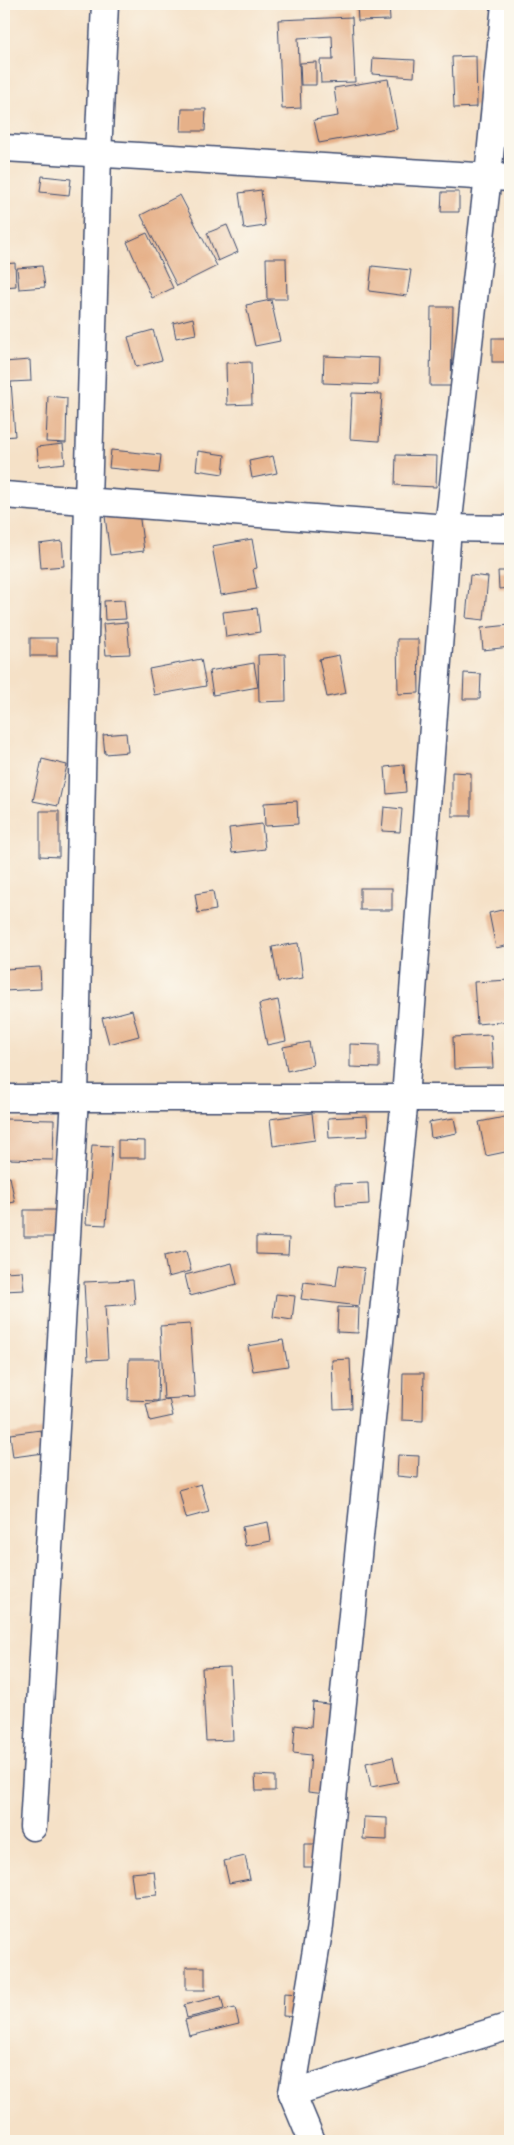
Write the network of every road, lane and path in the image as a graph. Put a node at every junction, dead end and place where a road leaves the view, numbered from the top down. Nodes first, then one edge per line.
1 (105, 4) edge
2 (505, 4) edge
3 (4, 148) edge
4 (98, 155) junction
5 (499, 177) edge
6 (4, 495) edge
7 (88, 501) junction
8 (448, 528) junction
9 (510, 529) edge
10 (75, 1097) junction
11 (4, 1098) edge
12 (405, 1098) junction
13 (510, 1098) edge
14 (33, 1827) dead end
15 (510, 2026) edge
16 (292, 2093) junction
17 (312, 2141) edge

1 - 4 street
2 - 5 street
3 - 4 street
4 - 5 street
4 - 7 street
5 - 8 street
6 - 7 street
7 - 8 street
7 - 10 street
8 - 9 street
8 - 12 street
10 - 11 street
10 - 12 street
10 - 14 street
12 - 13 street
12 - 16 street
15 - 16 street
16 - 17 street

